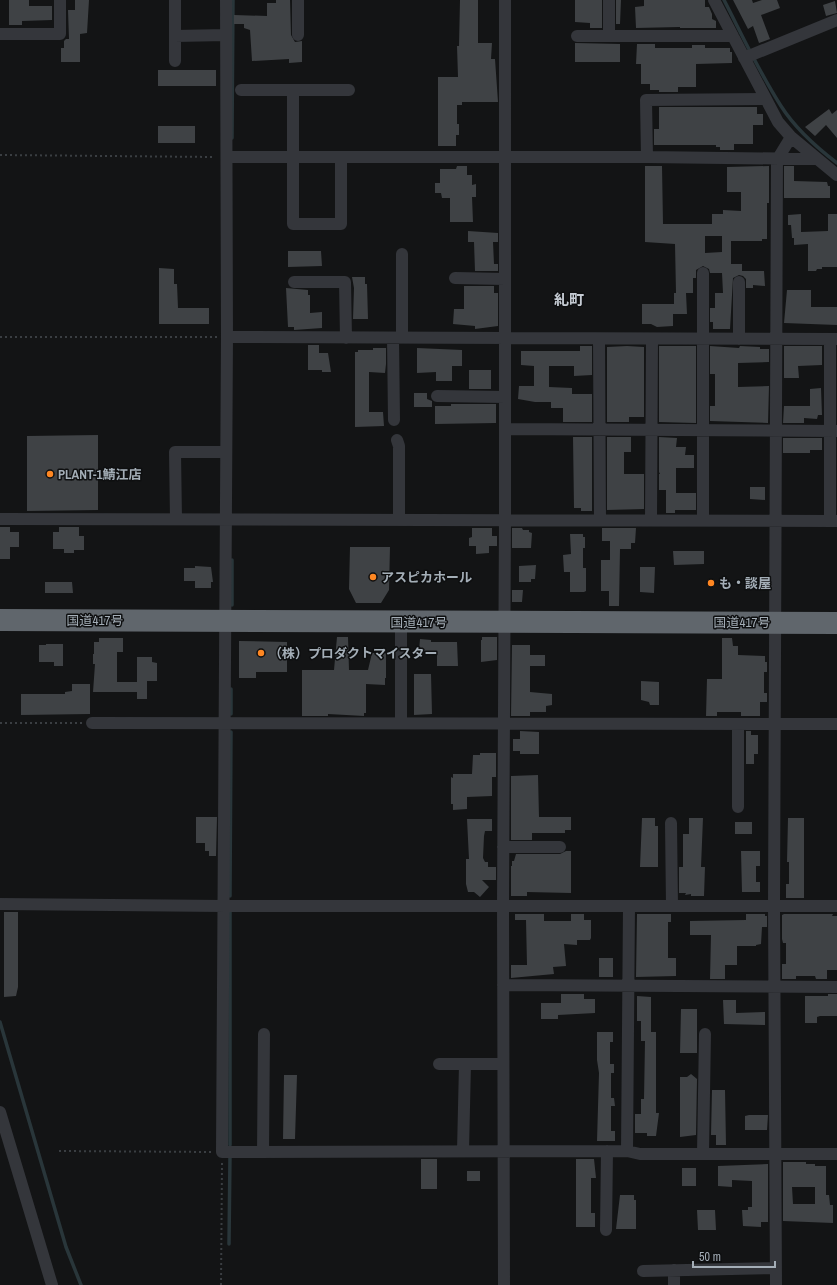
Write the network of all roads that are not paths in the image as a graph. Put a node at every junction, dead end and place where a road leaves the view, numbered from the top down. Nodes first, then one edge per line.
1 (60, 0) edge
2 (175, 0) edge
3 (226, 0) edge
4 (298, 0) edge
5 (505, 0) edge
6 (609, 0) edge
7 (714, 0) edge
8 (837, 20) edge
9 (0, 34) edge
10 (226, 35) junction
11 (298, 35) dead end
12 (175, 36) junction
13 (577, 36) dead end
14 (609, 36) junction
15 (733, 36) junction
16 (750, 56) junction
17 (175, 62) dead end
18 (241, 90) dead end
19 (294, 90) junction
20 (349, 90) dead end
21 (766, 99) junction
22 (791, 137) junction
23 (227, 157) junction
24 (293, 157) junction
25 (341, 157) junction
26 (505, 157) junction
27 (647, 157) junction
28 (815, 159) junction
29 (777, 160) junction
30 (837, 175) edge
31 (402, 254) dead end
32 (703, 273) dead end
33 (455, 278) dead end
34 (505, 279) junction
35 (294, 282) dead end
36 (739, 282) dead end
37 (227, 337) junction
38 (346, 338) junction
39 (398, 338) junction
40 (504, 338) junction
41 (599, 339) junction
42 (652, 339) junction
43 (703, 339) junction
44 (739, 339) junction
45 (834, 339) edge
46 (777, 340) junction
47 (437, 396) dead end
48 (505, 398) junction
49 (394, 420) dead end
50 (505, 429) junction
51 (599, 430) junction
52 (652, 430) junction
53 (703, 430) junction
54 (834, 430) edge
55 (776, 431) junction
56 (397, 440) dead end
57 (225, 452) junction
58 (0, 519) edge
59 (176, 519) junction
60 (225, 519) junction
61 (399, 520) junction
62 (505, 520) junction
63 (600, 520) junction
64 (651, 520) junction
65 (703, 520) junction
66 (776, 520) junction
67 (834, 521) edge
68 (0, 620) edge
69 (224, 621) junction
70 (401, 621) junction
71 (504, 622) junction
72 (776, 622) junction
73 (837, 623) edge
74 (92, 723) road end
75 (224, 723) junction
76 (401, 723) junction
77 (503, 723) junction
78 (738, 724) junction
79 (774, 724) junction
80 (837, 724) edge
81 (738, 807) dead end
82 (671, 823) dead end
83 (503, 847) junction
84 (560, 847) dead end
85 (0, 904) edge
86 (503, 905) junction
87 (223, 906) junction
88 (629, 906) junction
89 (672, 906) junction
90 (774, 906) junction
91 (837, 906) edge
92 (503, 985) junction
93 (629, 986) junction
94 (774, 987) junction
95 (837, 987) edge
96 (264, 1034) dead end
97 (705, 1034) dead end
98 (439, 1064) dead end
99 (465, 1064) junction
100 (503, 1064) junction
101 (0, 1112) edge
102 (503, 1150) junction
103 (463, 1151) junction
104 (607, 1151) junction
105 (628, 1151) junction
106 (263, 1152) junction
107 (703, 1153) junction
108 (775, 1154) junction
109 (837, 1154) edge
110 (606, 1230) dead end
111 (776, 1268) junction
112 (674, 1270) junction
113 (643, 1271) dead end
114 (52, 1285) edge
115 (504, 1285) edge
116 (674, 1285) edge
117 (776, 1285) edge

1 - 9 street
2 - 12 street
3 - 10 street
4 - 11 street
5 - 26 street
6 - 14 street
7 - 15 street
8 - 16 street
10 - 12 street
10 - 23 street
12 - 17 street
13 - 14 street
14 - 15 street
15 - 16 street
16 - 21 street
18 - 19 street
19 - 20 street
19 - 24 street
21 - 22 street
21 - 27 street
22 - 28 street
22 - 29 street
23 - 24 street
23 - 37 street
24 - 25 street
24 - 25 street
25 - 26 street
26 - 27 street
26 - 34 street
27 - 29 street
28 - 29 street
28 - 30 street
29 - 46 street
31 - 39 street
32 - 43 street
33 - 34 street
34 - 40 street
35 - 38 street
36 - 44 street
37 - 38 street
37 - 57 street
38 - 39 street
39 - 40 street
39 - 49 street
40 - 41 street
40 - 48 street
41 - 42 street
41 - 51 street
42 - 43 street
42 - 52 street
43 - 44 street
43 - 53 street
44 - 46 street
45 - 46 street
45 - 54 street
46 - 55 street
47 - 48 street
48 - 50 street
50 - 51 street
50 - 62 street
51 - 52 street
51 - 63 street
52 - 53 street
52 - 64 street
53 - 55 street
53 - 65 street
54 - 55 street
54 - 67 street
55 - 66 street
56 - 61 street
57 - 59 street
57 - 60 street
58 - 59 street
59 - 60 street
60 - 61 street
60 - 69 street
61 - 62 street
62 - 63 street
62 - 71 street
63 - 64 street
64 - 65 street
65 - 66 street
66 - 67 street
66 - 72 street
68 - 69 highway, 国道417号
69 - 70 highway, 国道417号
69 - 75 street
70 - 71 highway, 国道417号
70 - 76 street
71 - 72 highway, 国道417号
71 - 77 street
72 - 73 highway, 国道417号
72 - 79 street
74 - 75 street
75 - 76 street
75 - 87 street
76 - 77 street
77 - 78 street
77 - 83 street
78 - 79 street
78 - 81 street
79 - 80 street
79 - 90 street
82 - 89 street
83 - 84 street
83 - 86 street
85 - 87 street
86 - 87 street
86 - 88 street
86 - 92 street
87 - 106 street
88 - 89 street
88 - 93 street
89 - 90 street
90 - 91 street
90 - 94 street
92 - 93 street
92 - 100 street
93 - 94 street
93 - 105 street
94 - 95 street
94 - 108 street
96 - 106 street
97 - 107 street
98 - 99 street
99 - 100 street
99 - 103 street
100 - 102 street
101 - 114 street
102 - 103 street
102 - 104 street
102 - 115 street
103 - 106 street
104 - 105 street
104 - 110 street
105 - 107 street
107 - 108 street
108 - 109 street
108 - 111 street
111 - 112 street
111 - 117 street
112 - 113 street
112 - 116 street

